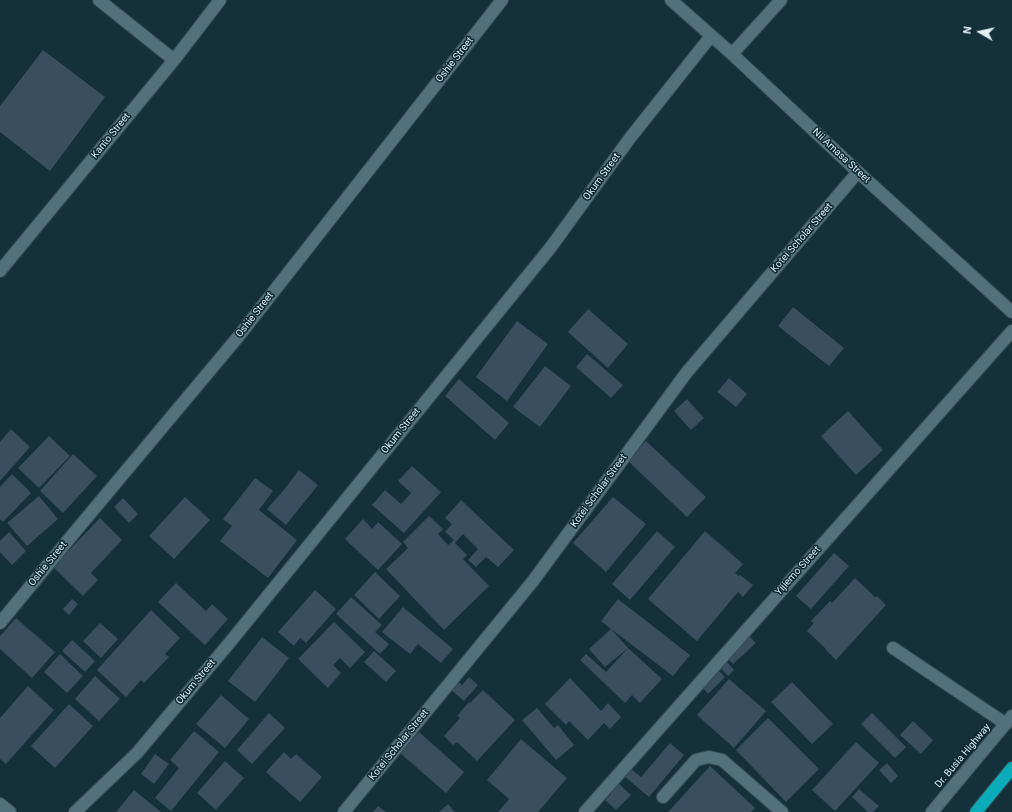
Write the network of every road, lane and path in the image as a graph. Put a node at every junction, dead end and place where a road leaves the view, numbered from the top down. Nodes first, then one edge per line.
1 (100, 0) edge
2 (220, 0) edge
3 (502, 0) edge
4 (671, 0) edge
5 (781, 0) edge
6 (711, 36) junction
7 (732, 54) junction
8 (174, 60) junction
9 (858, 172) junction
10 (0, 271) edge
11 (1012, 312) edge
12 (1012, 331) edge
13 (0, 623) edge
14 (893, 648) dead end
15 (1009, 720) edge
16 (1012, 768) edge
17 (663, 797) dead end
18 (0, 804) edge
19 (10, 812) edge
20 (75, 812) edge
21 (344, 812) edge
22 (585, 812) edge
23 (782, 812) edge
24 (932, 812) edge
25 (976, 812) edge

1 - 8 street
2 - 8 street, Kanto Street
3 - 13 street, Oshie Street
4 - 6 street, Nii Amasa Street
5 - 7 street
6 - 7 street, Nii Amasa Street
6 - 20 street, Okum Street
7 - 9 street, Nii Amasa Street
8 - 10 street, Kanto Street
9 - 11 street, Nii Amasa Street
9 - 21 street, Kotei Scholar Street
12 - 22 street, Yijiemo Street
14 - 15 street
15 - 24 street, Dr. Busia Highway
16 - 25 highway
17 - 23 street
18 - 19 street

